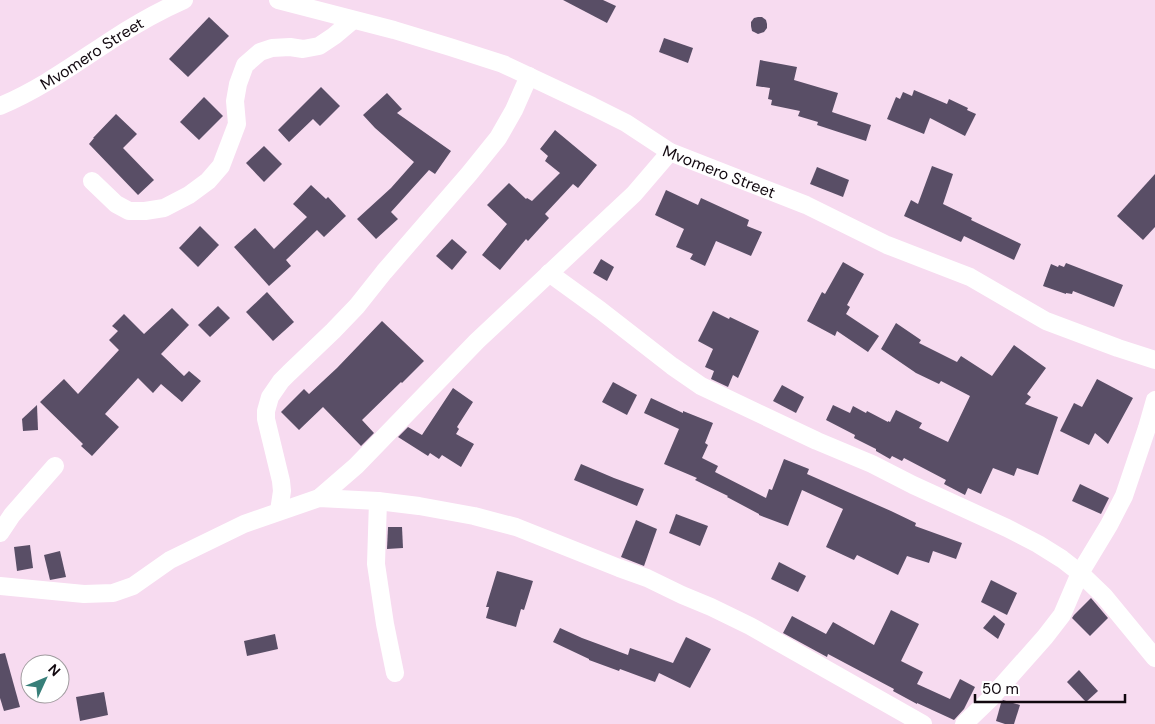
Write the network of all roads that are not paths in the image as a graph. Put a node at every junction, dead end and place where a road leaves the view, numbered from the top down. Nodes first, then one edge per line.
1 (184, 0) edge
2 (278, 0) edge
3 (353, 20) junction
4 (530, 76) junction
5 (0, 106) edge
6 (670, 152) junction
7 (92, 181) dead end
8 (549, 274) junction
9 (1155, 360) edge
10 (1155, 400) edge
11 (55, 466) dead end
12 (319, 498) junction
13 (378, 501) junction
14 (279, 511) junction
15 (0, 533) edge
16 (1080, 573) junction
17 (0, 586) edge
18 (1155, 658) edge
19 (394, 673) dead end
20 (923, 724) edge
21 (964, 724) edge

1 - 5 street, Mvomero Street
2 - 3 street, Mvomero Street
3 - 4 street, Mvomero Street
3 - 7 street
4 - 6 street, Mvomero Street
4 - 14 street
6 - 8 street
6 - 9 street, Mvomero Street
8 - 12 street
8 - 16 street
10 - 16 street
11 - 15 street
12 - 13 street
12 - 14 street
13 - 19 street
13 - 20 street
14 - 17 street
16 - 18 street
16 - 21 street

